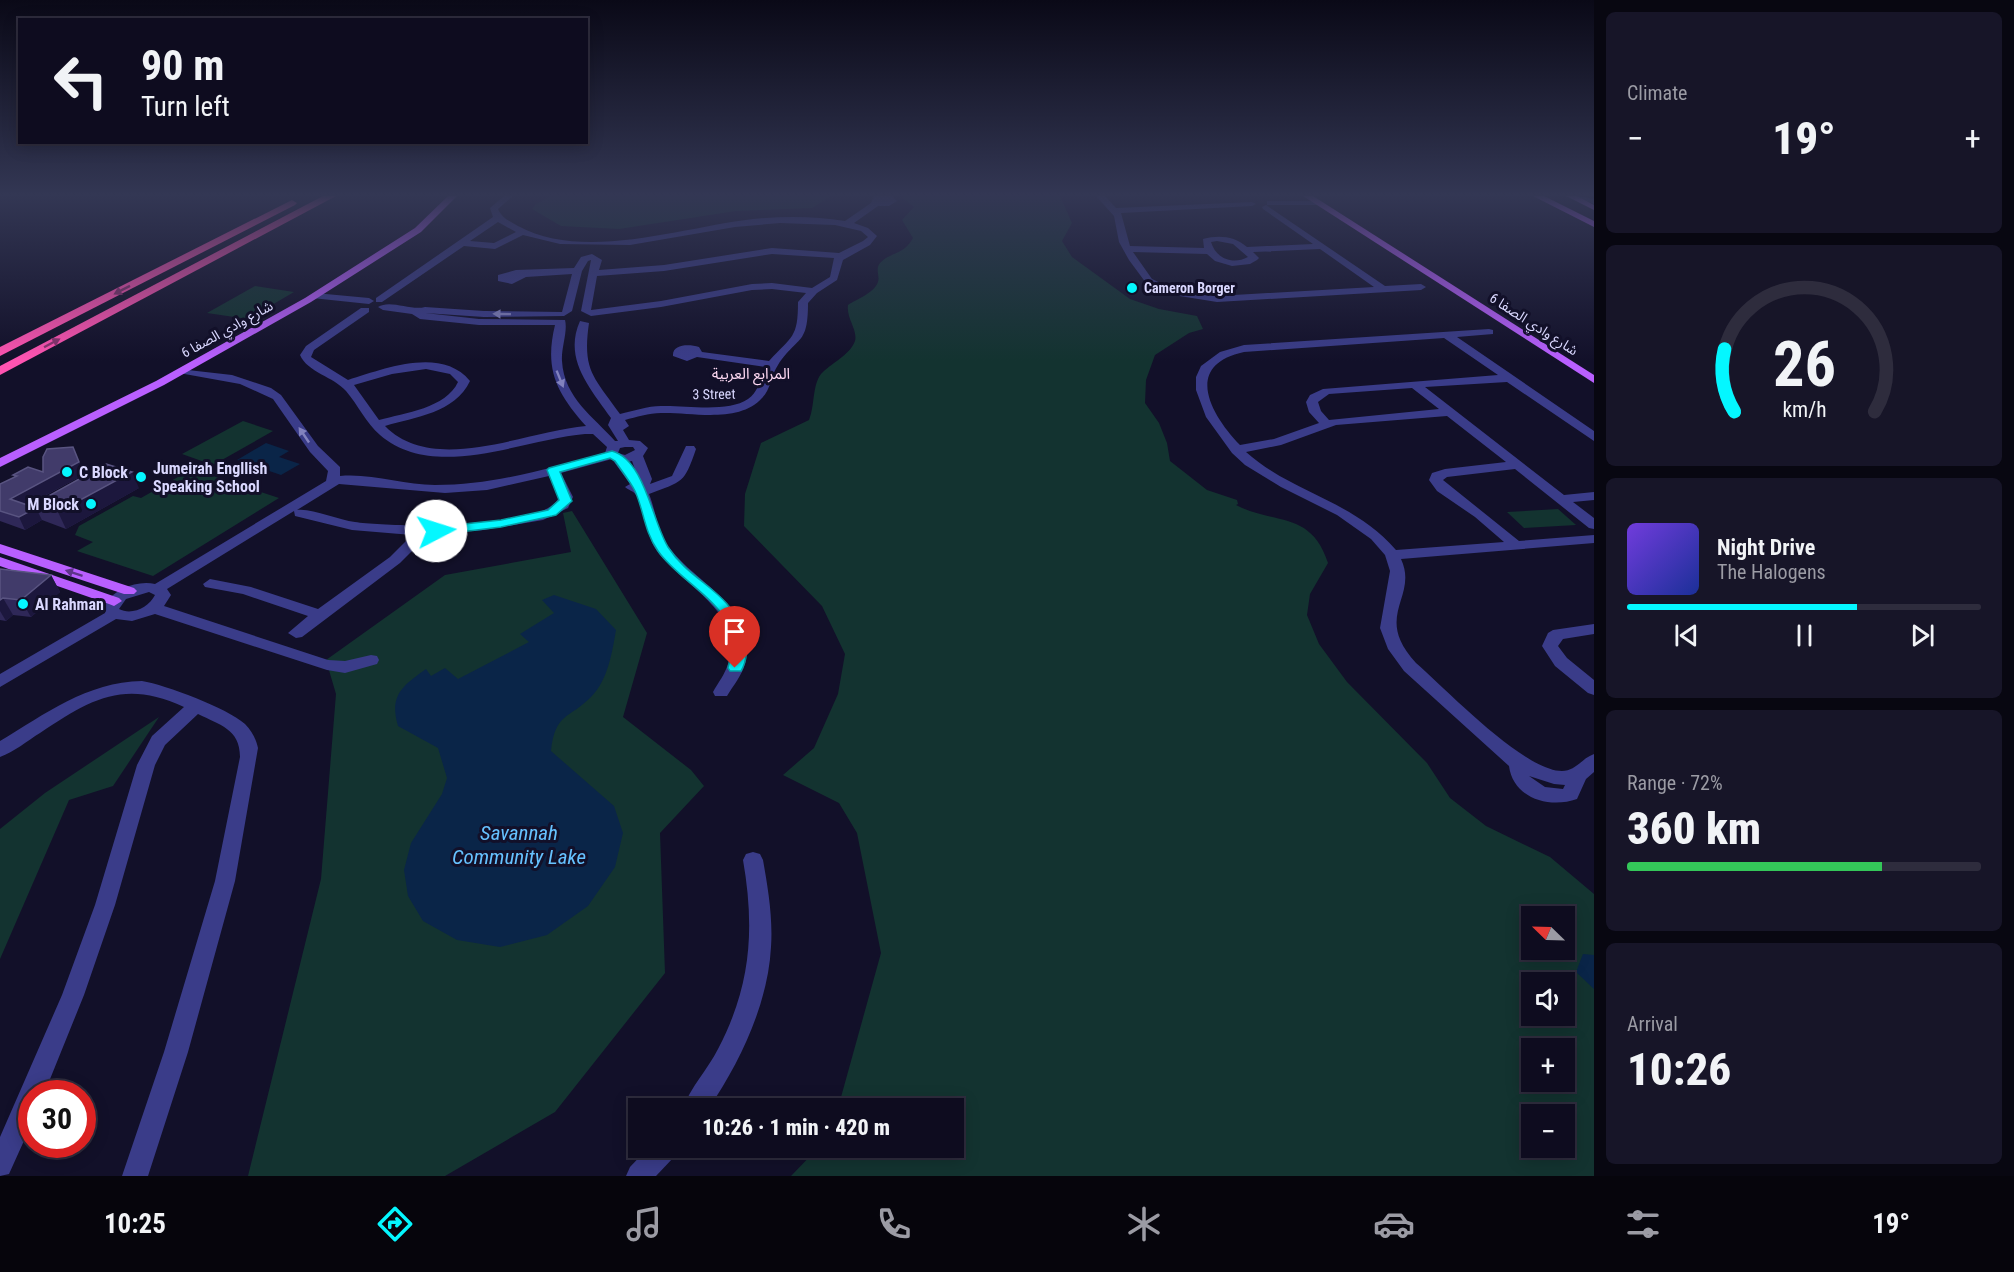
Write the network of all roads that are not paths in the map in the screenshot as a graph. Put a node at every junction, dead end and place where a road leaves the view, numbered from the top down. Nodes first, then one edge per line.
1 (198, 251) edge
2 (228, 251) edge
3 (236, 251) edge
4 (388, 251) edge
5 (451, 251) edge
6 (596, 251) edge
7 (851, 251) edge
8 (1128, 251) edge
9 (1203, 251) edge
10 (1208, 251) joint
11 (1249, 251) edge
12 (1329, 251) edge
13 (1388, 251) edge
14 (841, 256) junction
15 (592, 258) junction
16 (577, 271) junction
17 (592, 273) junction
18 (521, 274) dead end
19 (1420, 287) dead end
20 (1383, 289) junction
21 (811, 294) junction
22 (319, 299) junction
23 (365, 304) junction
24 (588, 316) junction
25 (562, 317) junction
26 (1489, 332) dead end
27 (1447, 334) junction
28 (0, 352) edge
29 (697, 354) dead end
30 (772, 365) junction
31 (0, 371) edge
32 (183, 371) junction
33 (1509, 378) junction
34 (1594, 380) edge
35 (346, 384) junction
36 (0, 385) edge
37 (1415, 385) junction
38 (1448, 412) junction
39 (617, 418) junction
40 (587, 421) junction
41 (377, 424) junction
42 (1327, 424) junction
43 (597, 430) junction
44 (572, 431) junction
45 (1594, 437) edge
46 (690, 449) dead end
47 (1236, 450) junction
48 (621, 452) junction
49 (639, 460) junction
50 (0, 463) edge
51 (1518, 465) junction
52 (553, 470) junction
53 (537, 474) junction
54 (332, 481) junction
55 (642, 492) junction
56 (1594, 496) edge
57 (1561, 499) junction
58 (300, 513) dead end
59 (528, 519) junction
60 (1594, 525) edge
61 (423, 531) junction
62 (1594, 538) edge
63 (1516, 545) junction
64 (0, 549) edge
65 (1393, 555) junction
66 (0, 561) edge
67 (210, 584) dead end
68 (157, 589) junction
69 (129, 591) junction
70 (114, 607) junction
71 (154, 608) junction
72 (320, 615) junction
73 (1594, 629) edge
74 (296, 633) dead end
75 (371, 660) dead end
76 (0, 681) edge
77 (1594, 689) edge
78 (721, 692) dead end
79 (196, 707) junction
80 (0, 750) edge
81 (1594, 761) edge
82 (753, 860) dead end
83 (38, 1080) edge
84 (701, 1098) edge
85 (18, 1125) edge
86 (656, 1158) edge
87 (0, 1165) edge
88 (135, 1176) edge
89 (639, 1176) edge

1 -> 28 highway
31 -> 2 highway
3 - 36 highway
4 - 22 main road, شارع وادي الصفا 6
5 - 23 street
6 - 15 street
7 - 14 street
8 - 20 street
9 - 10 street
10 - 11 street
12 - 20 street
13 - 34 main road, شارع وادي الصفا 6
14 - 17 street
14 - 21 street
15 - 16 street
15 - 17 street
16 - 18 street
16 - 25 street
17 - 24 street
19 - 20 street
21 - 24 street
21 - 30 street, 3 Street
22 - 23 street
22 - 32 main road, شارع وادي الصفا 6
23 - 25 street
23 - 35 street
24 - 25 street
24 - 39 street
25 -> 40 street
26 - 27 street
27 - 33 street
27 - 47 street
29 - 30 street
30 - 39 street, 3 Street
32 - 50 main road, شارع وادي الصفا 6
54 -> 32 street
33 - 37 street
33 - 45 street
35 - 41 street
35 - 41 street
37 - 38 street
37 - 42 street
38 - 42 street
38 - 51 street
39 - 48 street
40 - 43 street
40 - 44 street
41 - 44 street
42 - 47 street
43 - 44 street
43 - 48 street
46 - 55 street
47 - 65 street
48 - 49 street
48 - 49 street
48 - 52 street
48 - 55 street
49 - 55 street
51 - 57 street
51 - 63 street
52 - 53 street
52 - 59 street
53 - 54 street
53 - 59 street
54 - 68 street
55 - 78 street
56 - 57 street
57 - 60 street
58 - 61 street
59 - 61 street
61 - 72 street
62 - 63 street
63 - 65 street
69 -> 64 main road
65 - 81 street
66 - 70 main road
67 - 72 street
68 - 69 street
68 - 71 street
69 - 70 street
70 - 71 street
70 - 76 street
71 - 75 street
72 - 74 street
73 - 77 street
79 - 80 street
79 - 83 street
79 - 88 street
82 - 84 street
85 - 87 street
86 - 89 street

